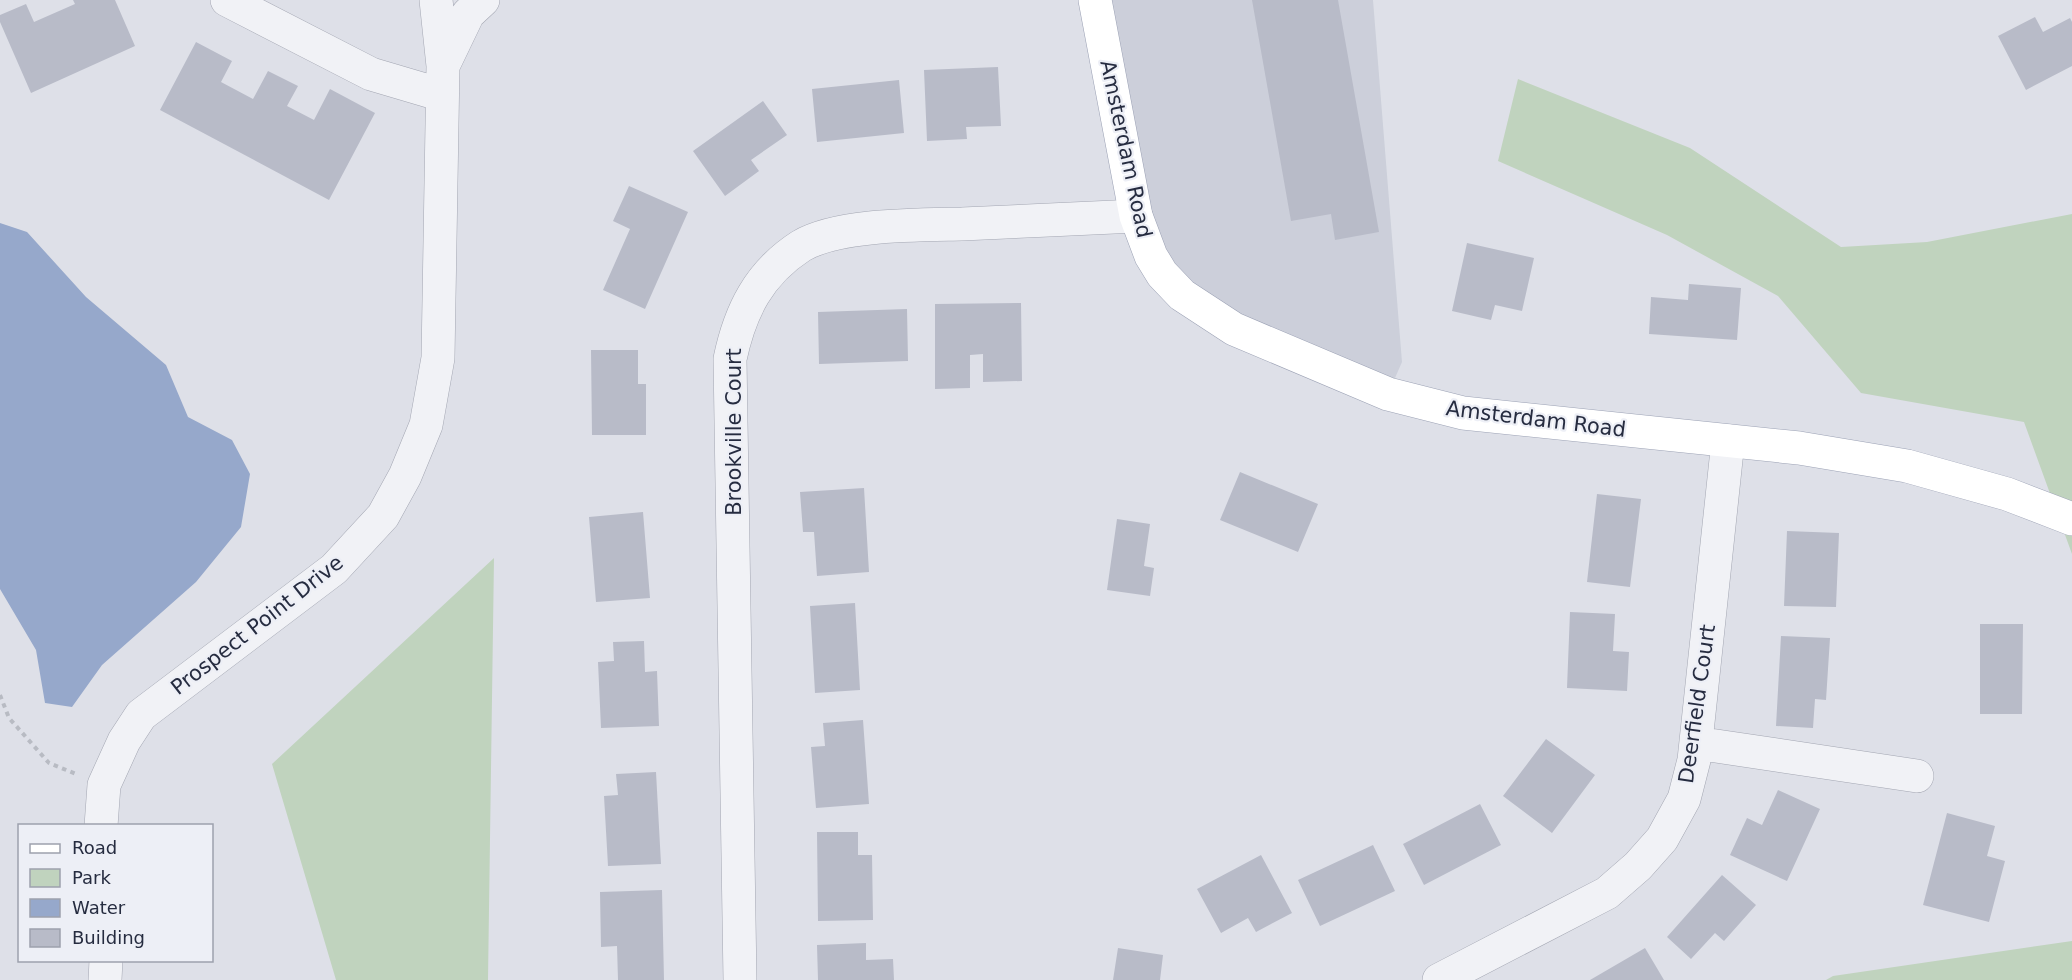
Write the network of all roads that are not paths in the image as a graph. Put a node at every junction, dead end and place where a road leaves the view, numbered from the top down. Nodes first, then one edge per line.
1 (227, 0) edge
2 (436, 0) edge
3 (483, 0) edge
4 (1095, 0) edge
5 (442, 80) junction
6 (1136, 216) junction
7 (1728, 441) junction
8 (2072, 519) edge
9 (1696, 743) junction
10 (1917, 776) dead end
11 (101, 824) edge
12 (106, 962) edge
13 (105, 980) edge
14 (740, 980) edge
15 (1439, 980) edge

1 - 5 street
2 - 5 street, Prospect Point Drive
3 - 5 street, Prospect Point Drive
4 - 6 main road, Amsterdam Road
5 - 11 street, Prospect Point Drive
6 - 7 main road, Amsterdam Road
6 - 14 street, Brookville Court
7 - 8 main road, Amsterdam Road
7 - 9 street, Deerfield Court
9 - 10 street
9 - 15 street, Deerfield Court
12 - 13 street

